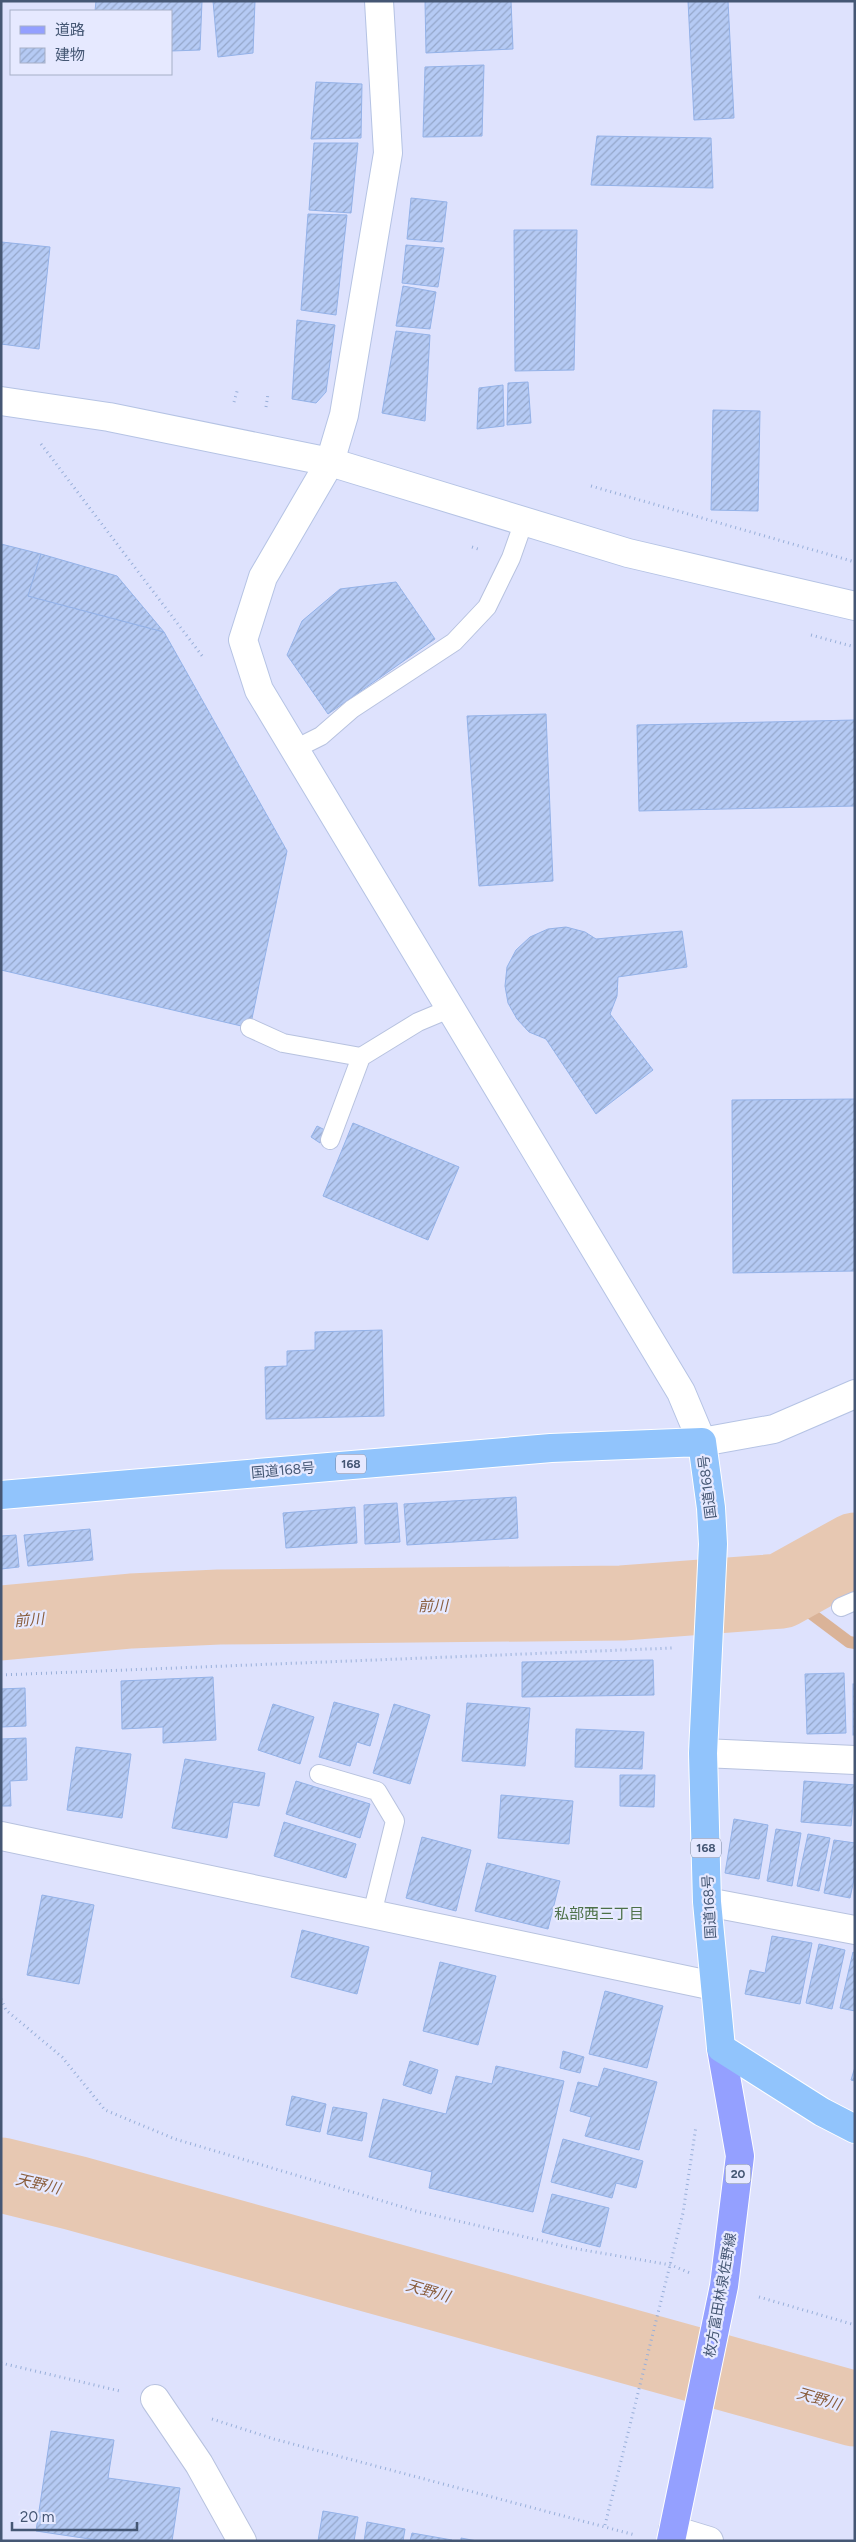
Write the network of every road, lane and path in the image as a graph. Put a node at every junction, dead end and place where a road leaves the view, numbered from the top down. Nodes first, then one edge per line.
1 (379, 1) edge
2 (238, 388) dead end
3 (268, 394) dead end
4 (5, 401) edge
5 (234, 402) dead end
6 (266, 408) dead end
7 (330, 462) junction
8 (591, 486) dead end
9 (524, 521) junction
10 (855, 562) edge
11 (855, 606) edge
12 (203, 658) dead end
13 (293, 750) junction
14 (449, 1009) junction
15 (250, 1028) dead end
16 (361, 1057) junction
17 (330, 1140) dead end
18 (855, 1394) edge
19 (702, 1442) junction
20 (1, 1495) edge
21 (709, 1647) junction
22 (1, 1675) edge
23 (703, 1753) junction
24 (855, 1760) edge
25 (319, 1774) dead end
26 (1, 1836) edge
27 (707, 1902) junction
28 (372, 1914) junction
29 (855, 1930) edge
30 (714, 1986) junction
31 (1, 2000) edge
32 (721, 2048) junction
33 (696, 2125) dead end
34 (855, 2128) edge
35 (671, 2265) junction
36 (722, 2293) junction
37 (855, 2325) edge
38 (1, 2363) edge
39 (155, 2399) joint
40 (210, 2418) dead end
41 (605, 2525) junction
42 (674, 2528) edge
43 (638, 2536) dead end
44 (242, 2541) edge
45 (709, 2541) edge

1 - 7 street
2 - 5 path
3 - 6 path
4 - 7 street
4 - 12 path
7 - 9 street
7 - 13 street
8 - 10 path
9 - 11 street
9 - 13 lane
13 - 14 street
14 - 16 lane
14 - 19 street
15 - 16 lane
16 - 17 lane
18 - 19 street
19 - 20 highway, 国道168号 / 168
19 - 21 highway, 国道168号 / 168
21 - 22 path
21 - 23 highway, 国道168号 / 168
23 - 24 street
23 - 27 highway, 国道168号 / 168
25 - 28 lane
26 - 28 street
27 - 29 street
27 - 30 highway, 国道168号 / 168
28 - 30 street
30 - 32 highway, 国道168号 / 168
31 - 35 path
32 - 34 highway
32 - 36 main road, 枚方富田林泉佐野線 / 20
33 - 35 path
35 - 36 path
35 - 41 path
36 - 37 path
36 - 42 main road, 枚方富田林泉佐野線 / 20
38 - 39 path
39 - 44 street
40 - 41 path
41 - 43 path
42 - 45 street

